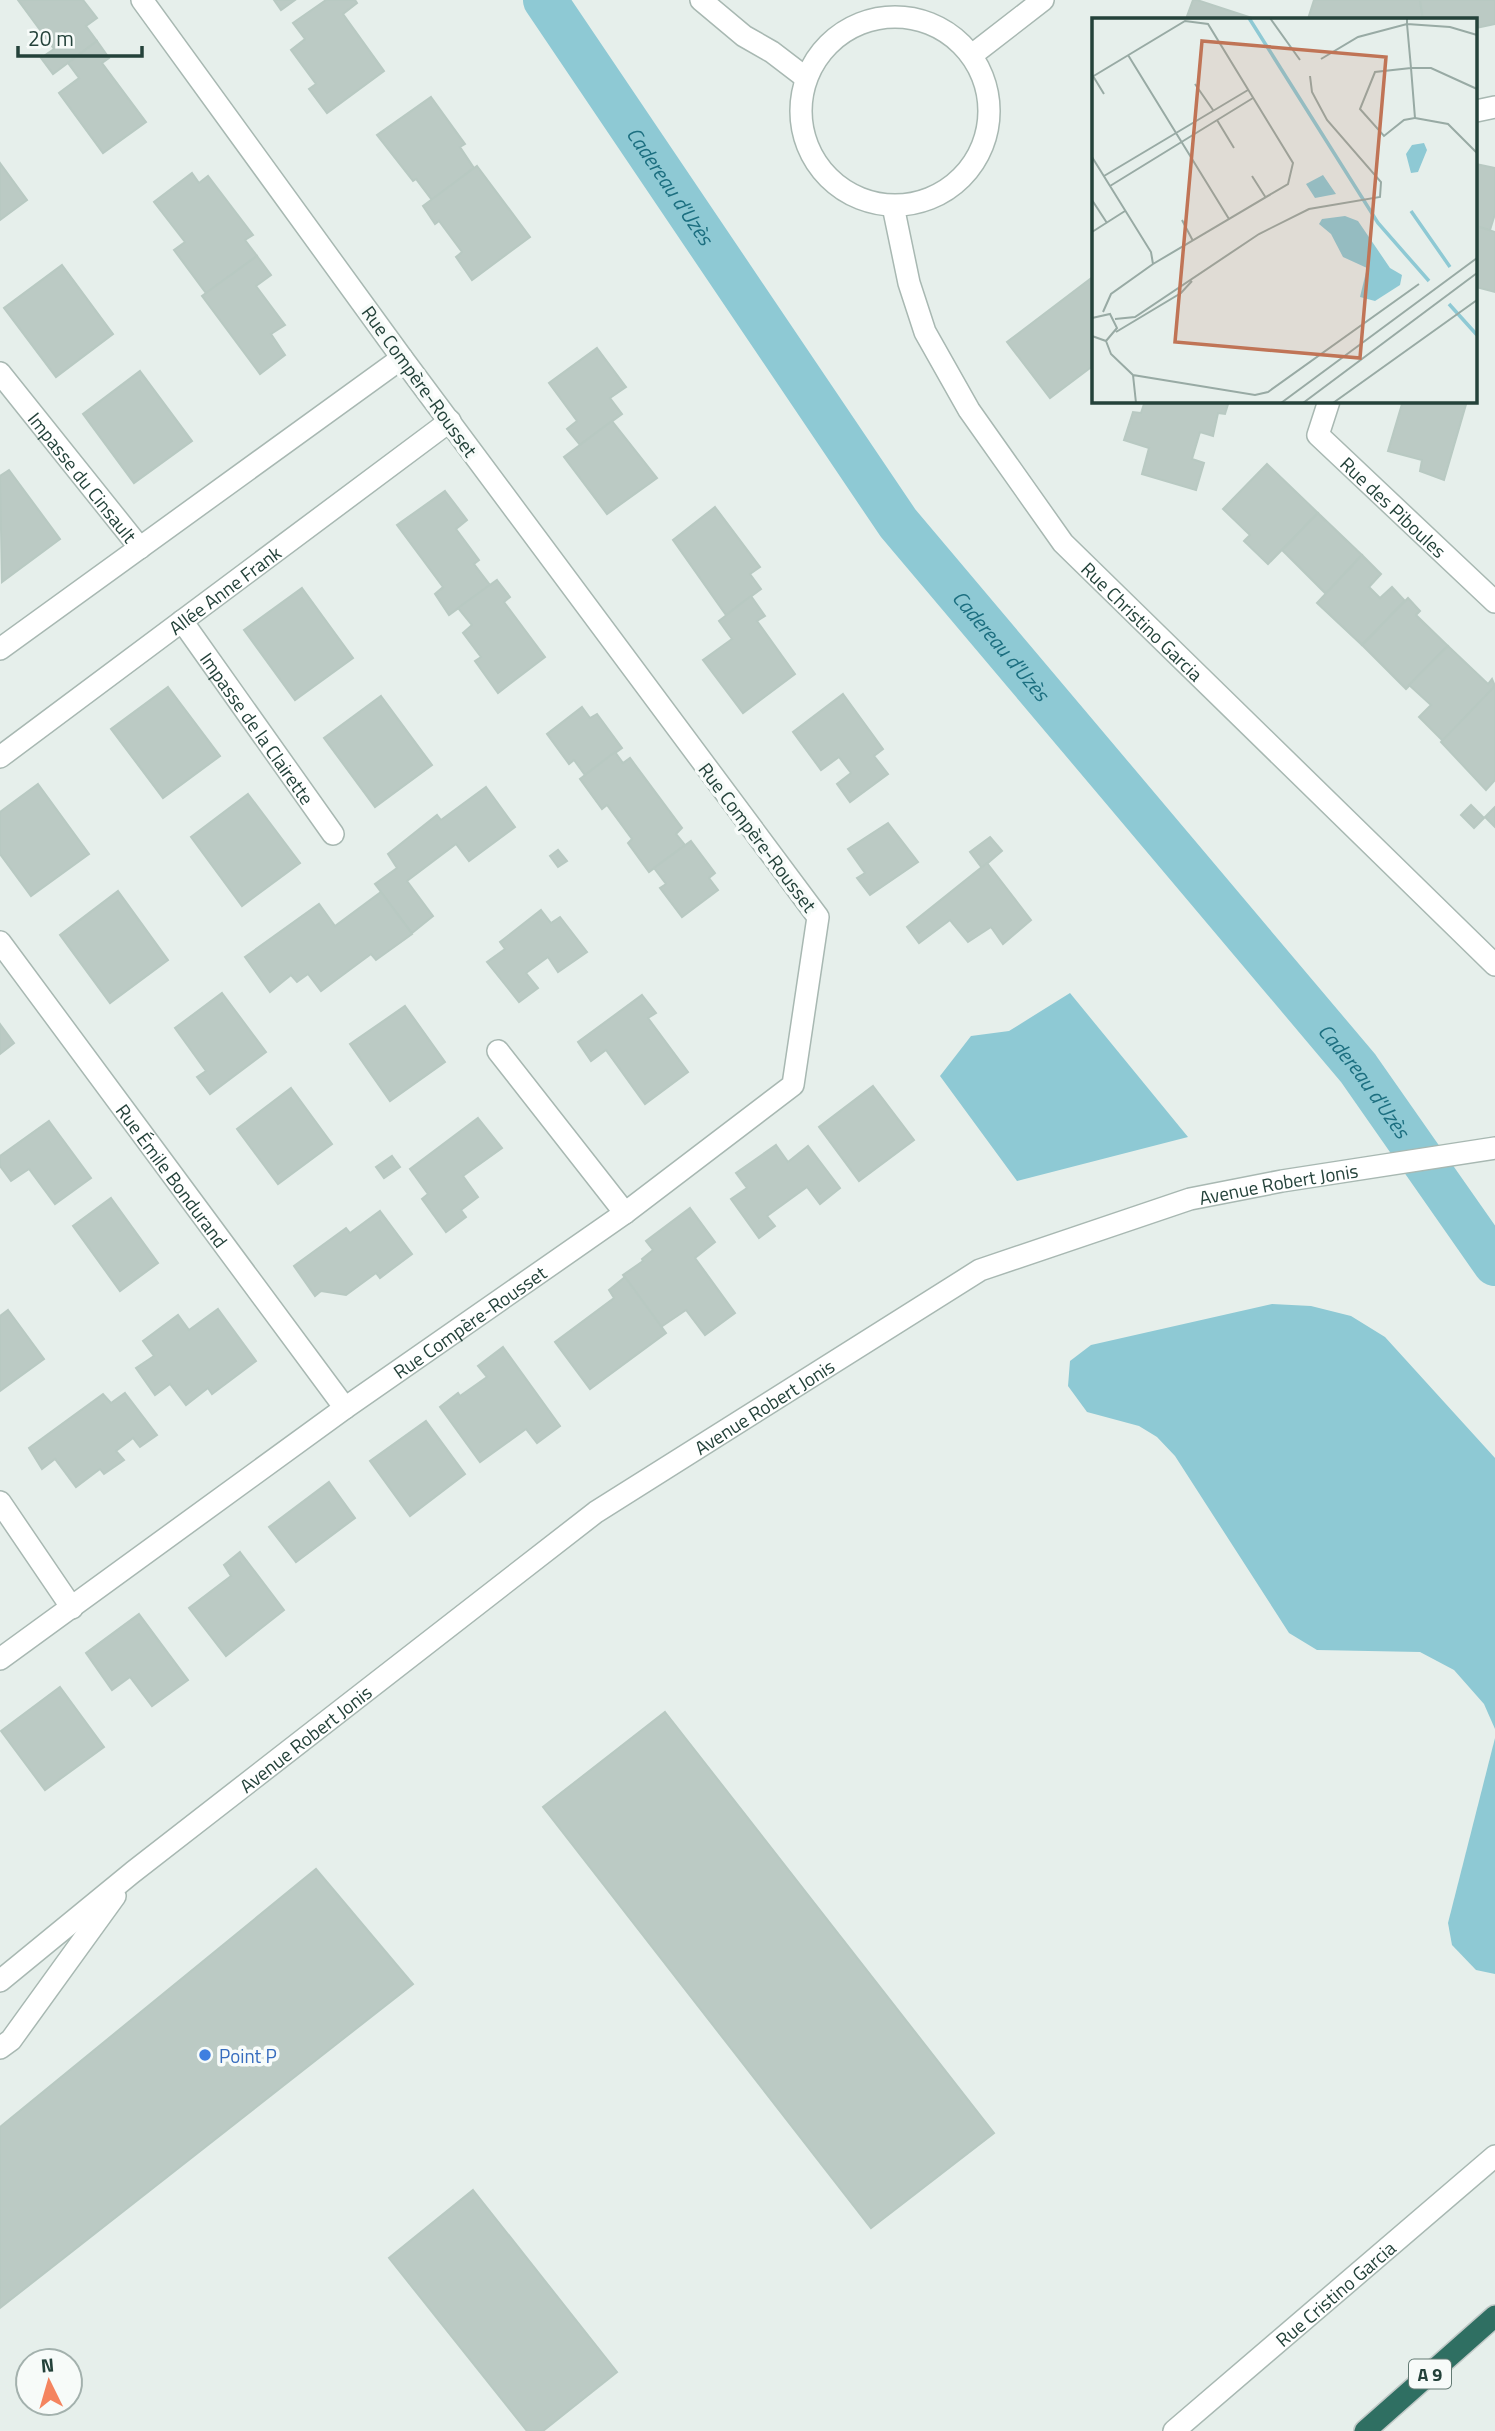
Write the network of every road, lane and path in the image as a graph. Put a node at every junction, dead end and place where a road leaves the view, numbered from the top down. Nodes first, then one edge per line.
1 (142, 0) edge
2 (701, 0) edge
3 (1043, 0) edge
4 (972, 55) junction
5 (806, 78) junction
6 (893, 206) junction
7 (402, 358) junction
8 (0, 373) edge
9 (1329, 402) edge
10 (450, 421) junction
11 (140, 548) junction
12 (1495, 602) edge
13 (182, 621) junction
14 (0, 649) edge
15 (0, 757) edge
16 (333, 835) dead end
17 (0, 942) edge
18 (1495, 965) edge
19 (498, 1051) dead end
20 (1495, 1147) edge
21 (625, 1213) junction
22 (345, 1408) junction
23 (0, 1502) edge
24 (72, 1608) junction
25 (0, 1659) edge
26 (133, 1872) junction
27 (0, 1981) edge
28 (0, 2048) edge
29 (1495, 2156) edge
30 (1495, 2316) edge
31 (1174, 2431) edge
32 (1365, 2431) edge

1 - 7 street, Rue Compère-Rousset
2 - 5 street
3 - 4 street
4 - 5 street
4 - 6 street
5 - 6 street
6 - 18 street, Rue Christino Garcia
7 - 10 street, Rue Compère-Rousset
7 - 11 street
8 - 11 street, Impasse du Cinsault
9 - 12 street, Rue des Piboules
10 - 13 street, Allée Anne Frank
10 - 21 street, Rue Compère-Rousset
11 - 14 street
13 - 15 street, Allée Anne Frank
13 - 16 street, Impasse de la Clairette
17 - 22 street, Rue Émile Bondurand
19 - 21 street
20 - 26 street, Avenue Robert Jonis
21 - 22 street, Rue Compère-Rousset
22 - 24 street, Rue Compère-Rousset
23 - 24 street
24 - 25 street, Rue Compère-Rousset
26 - 27 street, Avenue Robert Jonis
26 - 28 street, Avenue Robert Jonis
29 - 31 street, Rue Cristino Garcia
30 - 32 highway, A 9

